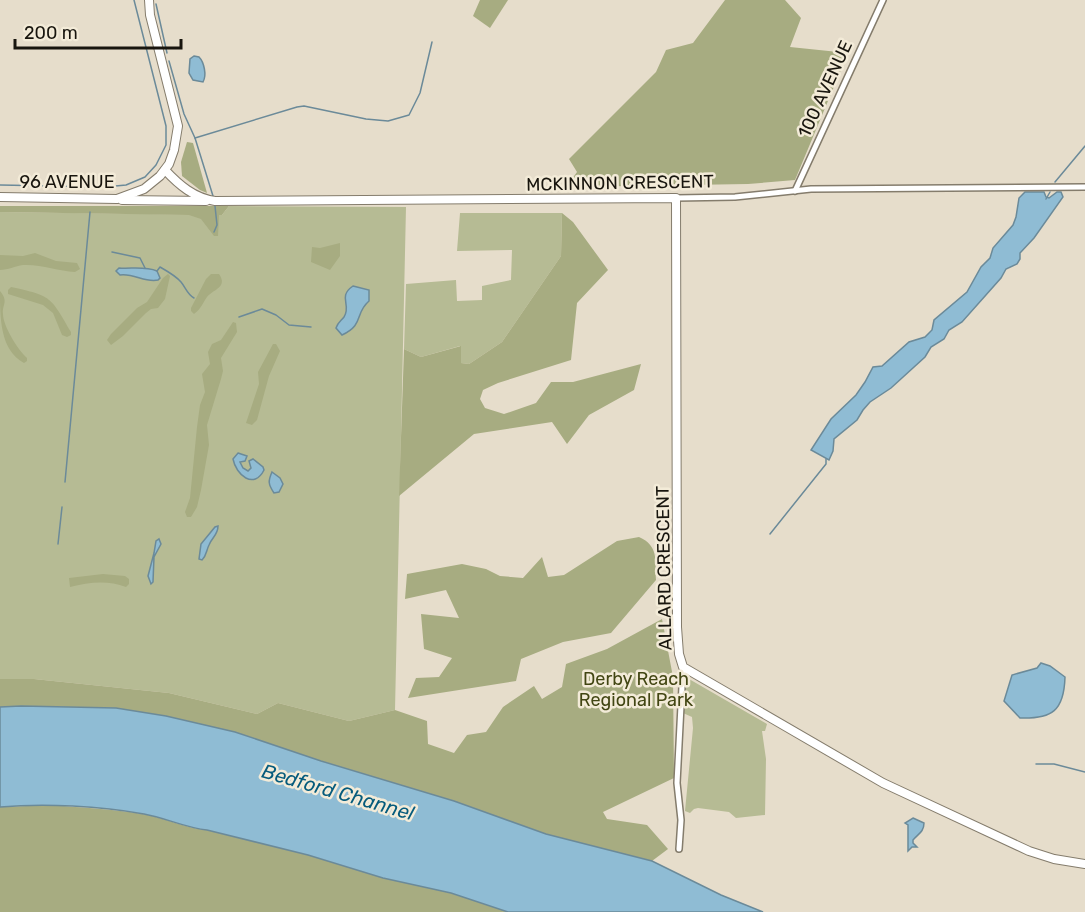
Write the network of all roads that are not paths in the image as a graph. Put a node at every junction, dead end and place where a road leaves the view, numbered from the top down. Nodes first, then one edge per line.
1 (149, 0) edge
2 (883, 0) edge
3 (165, 170) junction
4 (1085, 187) edge
5 (795, 191) junction
6 (0, 197) edge
7 (676, 198) junction
8 (117, 199) junction
9 (211, 201) junction
10 (683, 667) junction
11 (679, 849) dead end
12 (1085, 864) edge

1 - 3 street, 96 AVENUE
2 - 5 street, 100 AVENUE
3 - 8 street, 96 AVENUE
3 - 9 street, MCKINNON CRESCENT
4 - 5 street, MCKINNON CRESCENT
5 - 7 street, MCKINNON CRESCENT
6 - 8 street, 96 AVENUE
7 - 9 street, MCKINNON CRESCENT
7 - 10 street, ALLARD CRESCENT
8 - 9 street
10 - 11 street
10 - 12 street, ALLARD CRESCENT

